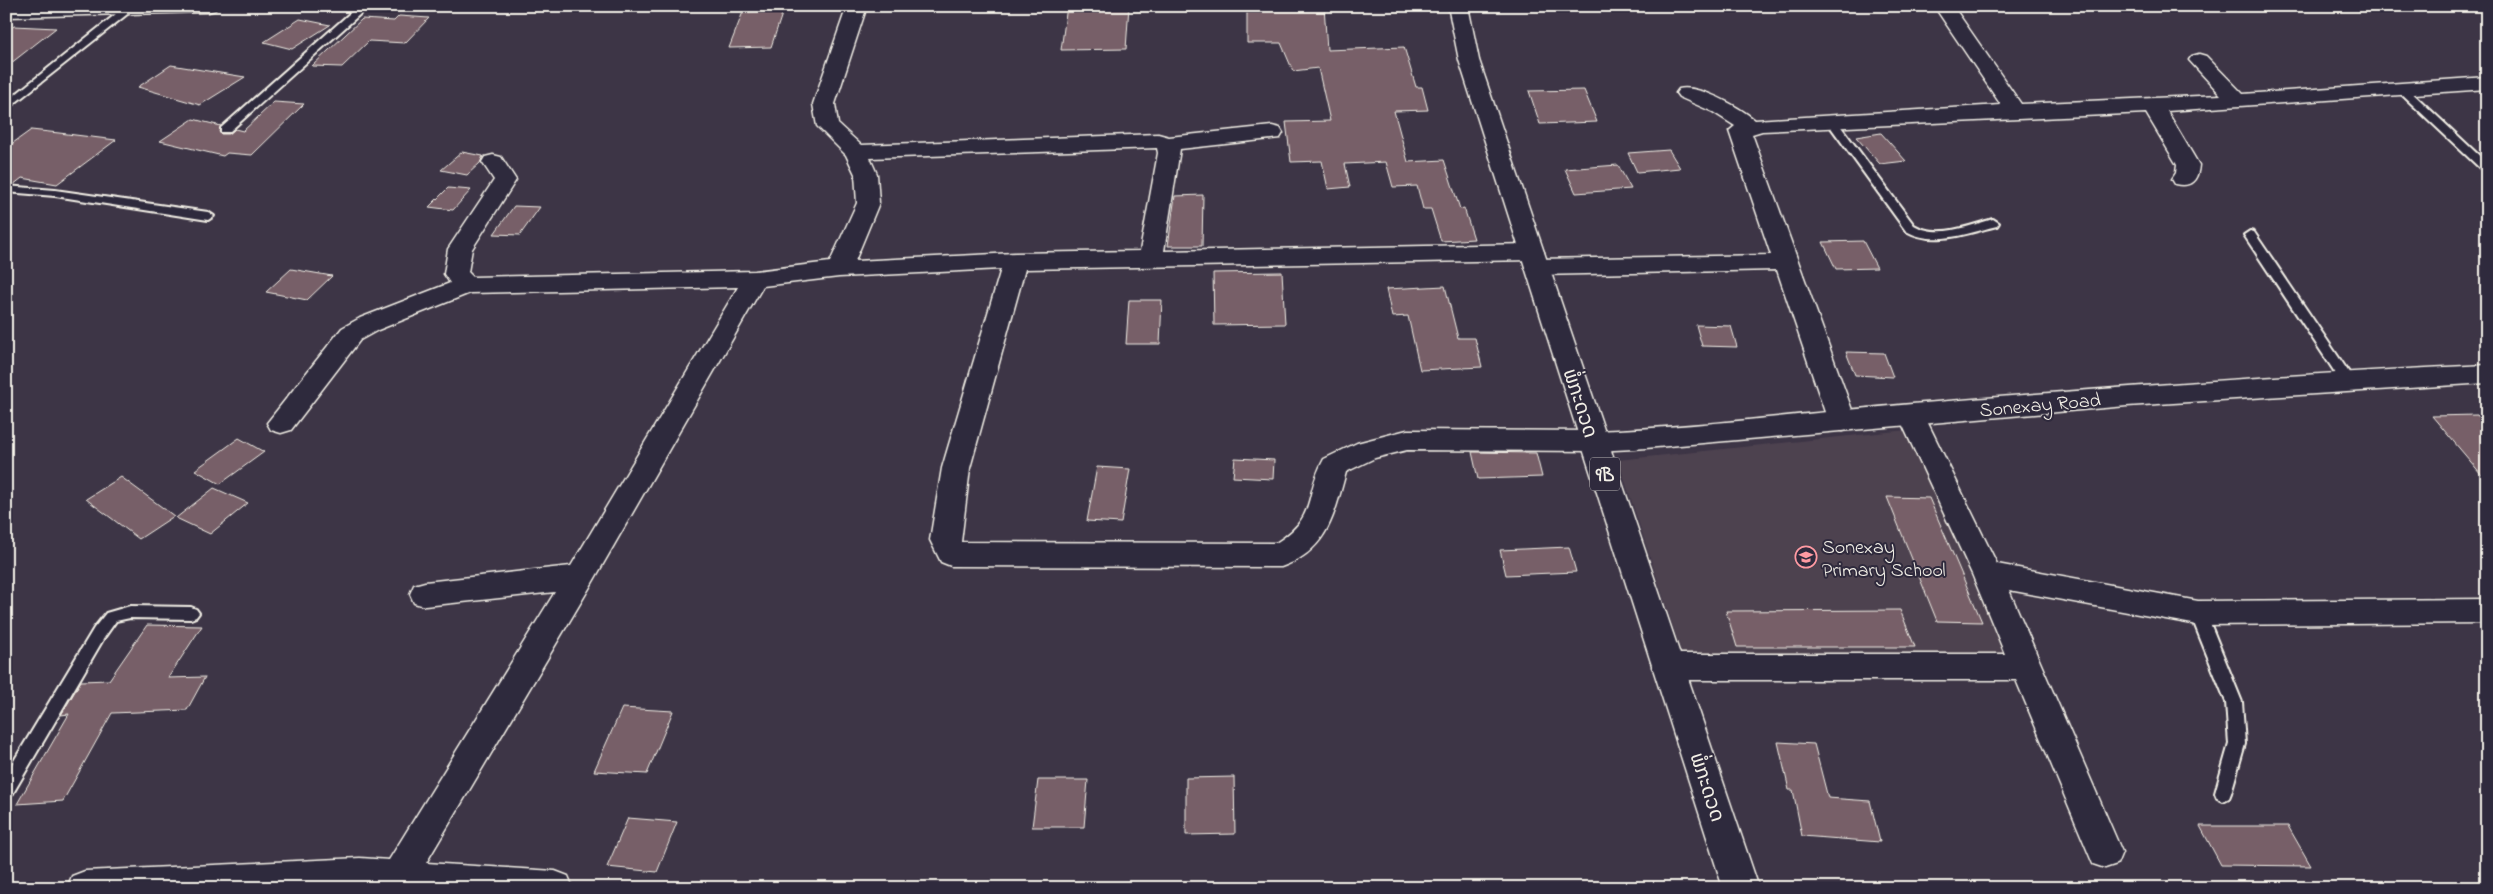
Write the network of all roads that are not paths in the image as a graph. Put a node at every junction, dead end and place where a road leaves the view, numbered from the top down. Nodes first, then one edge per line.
1 (208, 6) edge
2 (364, 6) edge
3 (856, 6) edge
4 (1438, 6) edge
5 (1458, 6) edge
6 (1943, 6) edge
7 (130, 8) junction
8 (6, 11) edge
9 (1468, 60) junction
10 (2199, 60) dead end
11 (2487, 83) edge
12 (2402, 89) junction
13 (1686, 93) dead end
14 (2237, 100) junction
15 (2153, 106) junction
16 (6, 107) edge
17 (2015, 111) junction
18 (1832, 122) junction
19 (1750, 128) junction
20 (225, 130) dead end
21 (1272, 133) dead end
22 (1168, 144) junction
23 (856, 152) junction
24 (493, 162) dead end
25 (2487, 169) edge
26 (2184, 179) dead end
27 (6, 189) edge
28 (208, 216) dead end
29 (1994, 222) dead end
30 (2250, 235) dead end
31 (1151, 257) junction
32 (1534, 260) junction
33 (1015, 261) junction
34 (1785, 262) junction
35 (839, 270) junction
36 (755, 279) junction
37 (467, 285) junction
38 (2487, 374) edge
39 (2347, 380) junction
40 (1911, 414) junction
41 (1842, 421) junction
42 (281, 423) dead end
43 (1594, 441) junction
44 (1987, 574) junction
45 (580, 577) junction
46 (425, 594) dead end
47 (2487, 612) edge
48 (191, 613) dead end
49 (2198, 613) junction
50 (1668, 667) junction
51 (2028, 667) junction
52 (6, 790) edge
53 (2223, 794) dead end
54 (2105, 852) dead end
55 (398, 877) junction
56 (310, 883) edge
57 (85, 888) edge
58 (555, 888) edge
59 (1741, 888) edge

1 - 7 main road
2 - 20 lane
3 - 23 main road
4 - 9 main road, 9B
5 - 9 main road, 9B
6 - 17 main road
7 - 8 main road
7 - 16 lane
9 - 32 main road, ພໍ່ກະດວດ / 9B
10 - 14 main road
11 - 12 main road
12 - 14 main road
12 - 25 lane
13 - 19 main road
14 - 15 main road
15 - 17 main road
15 - 26 main road
17 - 18 main road
18 - 19 main road
18 - 29 lane
19 - 34 main road
21 - 22 main road
22 - 23 main road
22 - 31 main road
23 - 35 main road
24 - 37 main road
27 - 28 lane
30 - 39 lane
31 - 32 main road
31 - 33 main road
32 - 34 main road
32 - 43 main road, ພໍ່ກະດວດ / 9B
33 - 35 main road
33 - 43 main road, Sonexay Road
34 - 41 main road
35 - 36 main road
36 - 37 main road
36 - 45 main road
37 - 42 main road
38 - 39 main road, Sonexay Road
39 - 40 main road, Sonexay Road
40 - 41 main road, Sonexay Road
40 - 44 main road
41 - 43 main road, Sonexay Road
43 - 50 main road, ພໍ່ກະດວດ / 9B
44 - 49 main road
44 - 51 main road
45 - 46 main road
45 - 55 main road
47 - 49 main road
48 - 52 lane
49 - 53 lane
50 - 51 main road
50 - 59 main road, ພໍ່ກະດວດ / 9B
51 - 54 main road
55 - 56 main road
55 - 58 main road
56 - 57 main road

